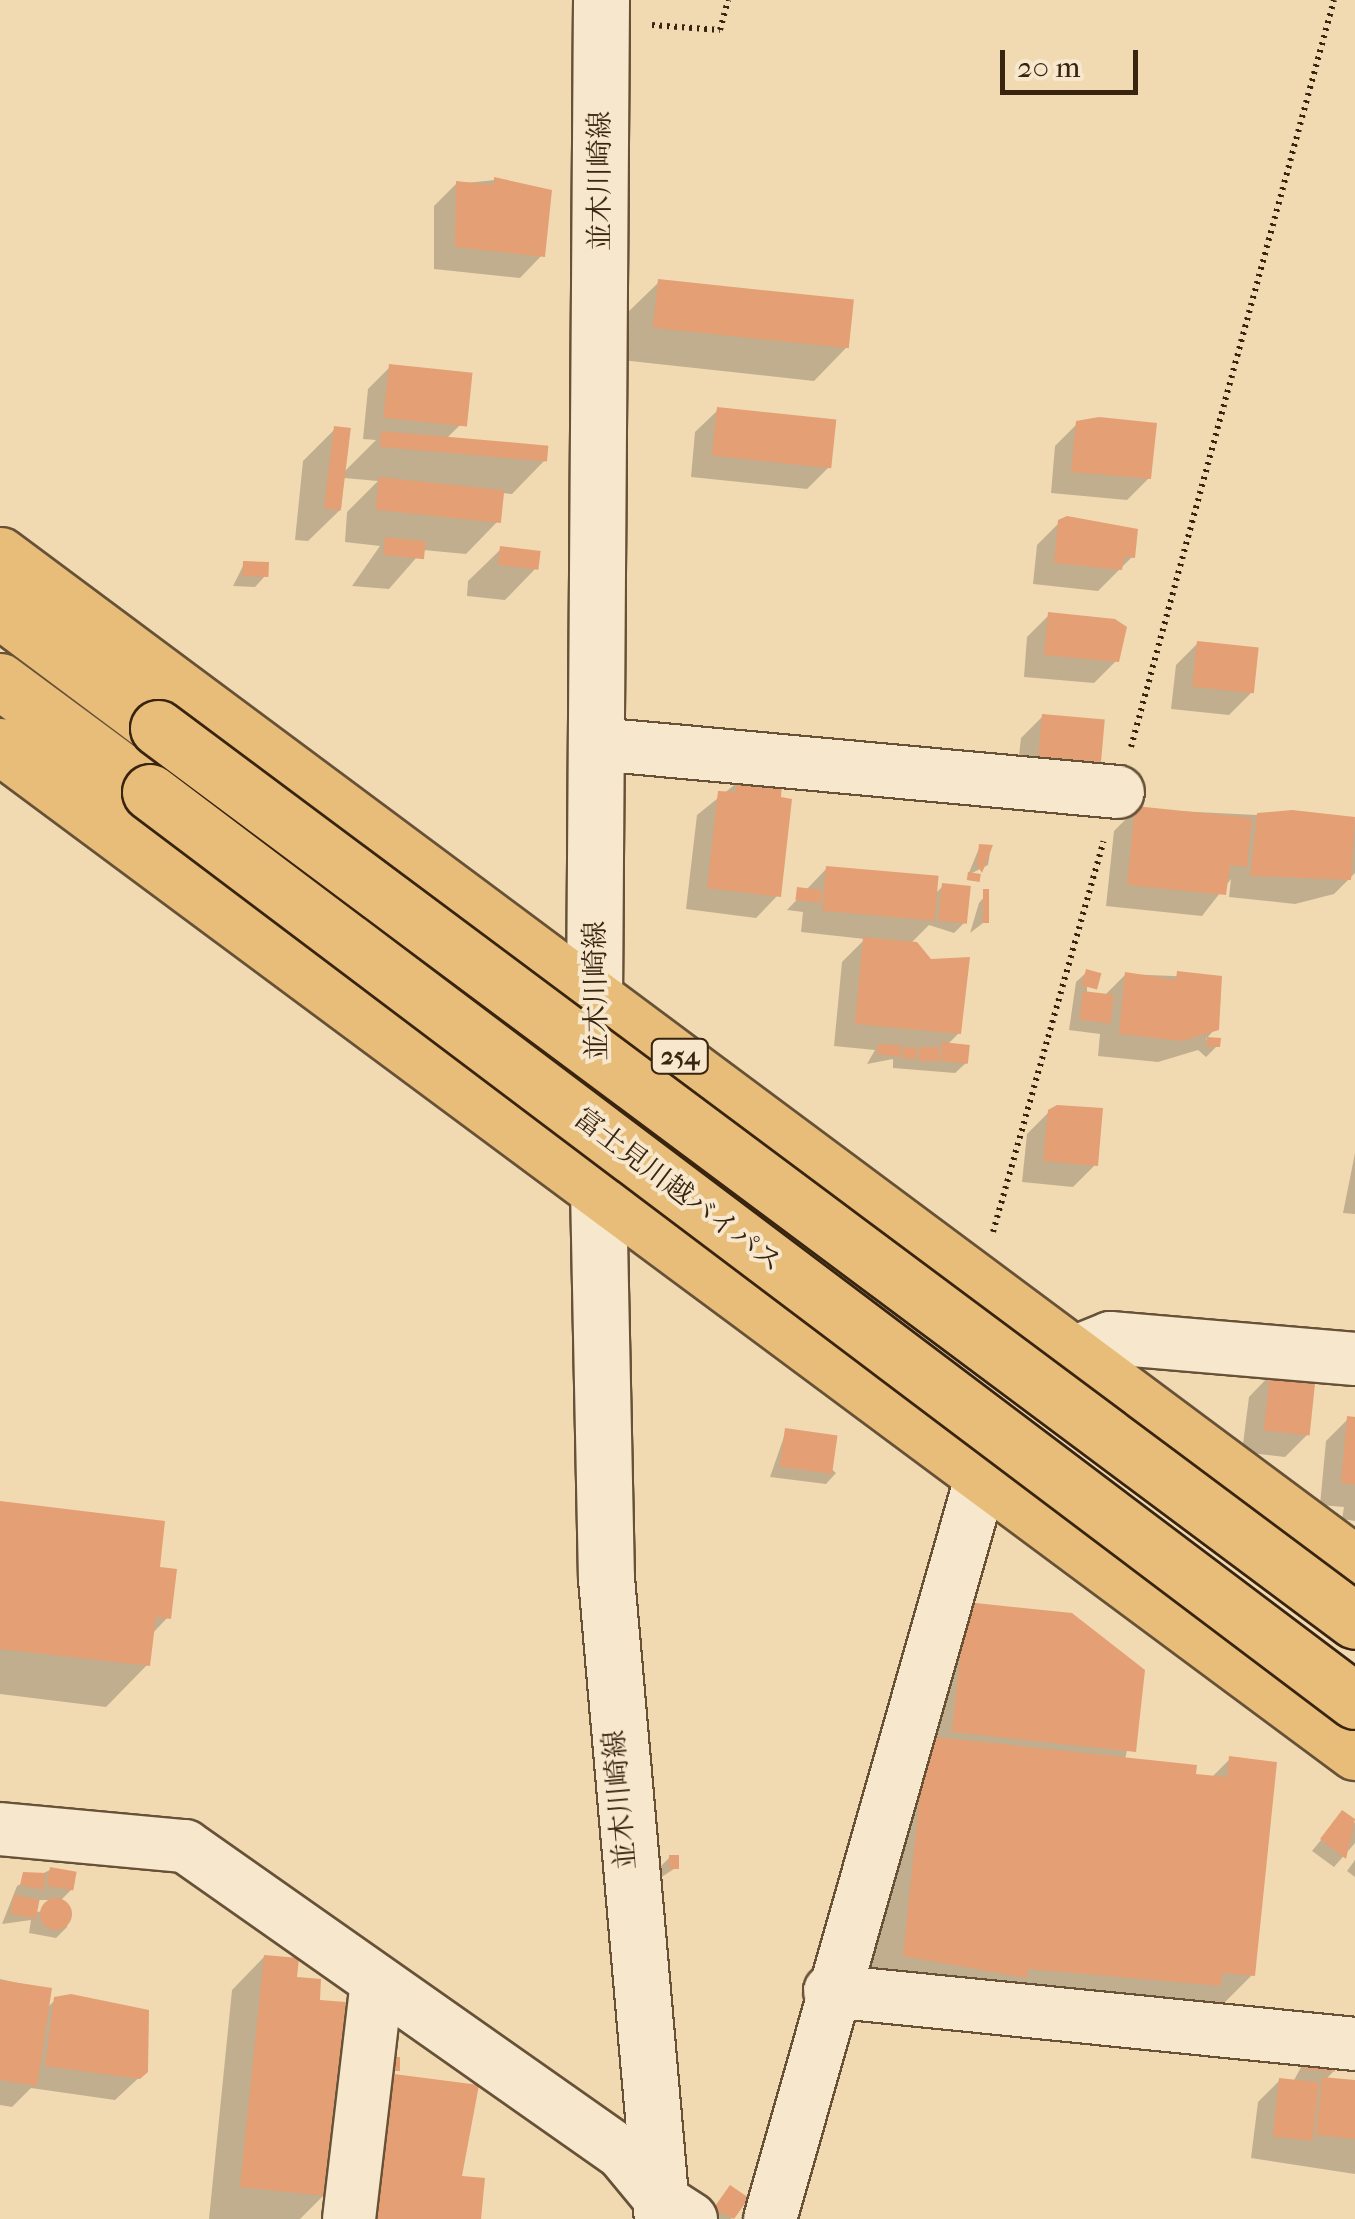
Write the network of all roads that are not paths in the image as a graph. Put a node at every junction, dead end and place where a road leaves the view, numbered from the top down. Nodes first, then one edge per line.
1 (601, 11) edge
2 (0, 554) edge
3 (0, 610) edge
4 (0, 681) edge
5 (597, 744) junction
6 (0, 746) edge
7 (1118, 792) road end
8 (594, 992) junction
9 (600, 1184) junction
10 (1072, 1352) junction
11 (1355, 1359) edge
12 (982, 1475) junction
13 (1355, 1564) edge
14 (1355, 1620) edge
15 (1355, 1701) edge
16 (1355, 1752) edge
17 (0, 1830) edge
18 (376, 1988) junction
19 (830, 1990) junction
20 (1355, 2044) edge
21 (671, 2212) edge
22 (350, 2219) edge
23 (770, 2219) edge

1 - 5 main road, 並木川崎線
2 - 8 highway, 254
3 - 14 highway, 254, bridge
4 - 15 highway, 富士見川越バイパス, bridge
5 - 7 street
5 - 8 main road, 並木川崎線
6 - 9 highway
8 - 9 main road, 並木川崎線
8 - 10 highway, 254
9 - 12 highway
9 - 21 main road, 並木川崎線
10 - 11 street
10 - 13 highway, 254
12 - 16 highway
12 - 19 street
17 - 18 street
18 - 21 street
18 - 22 street
19 - 20 street
19 - 23 street

